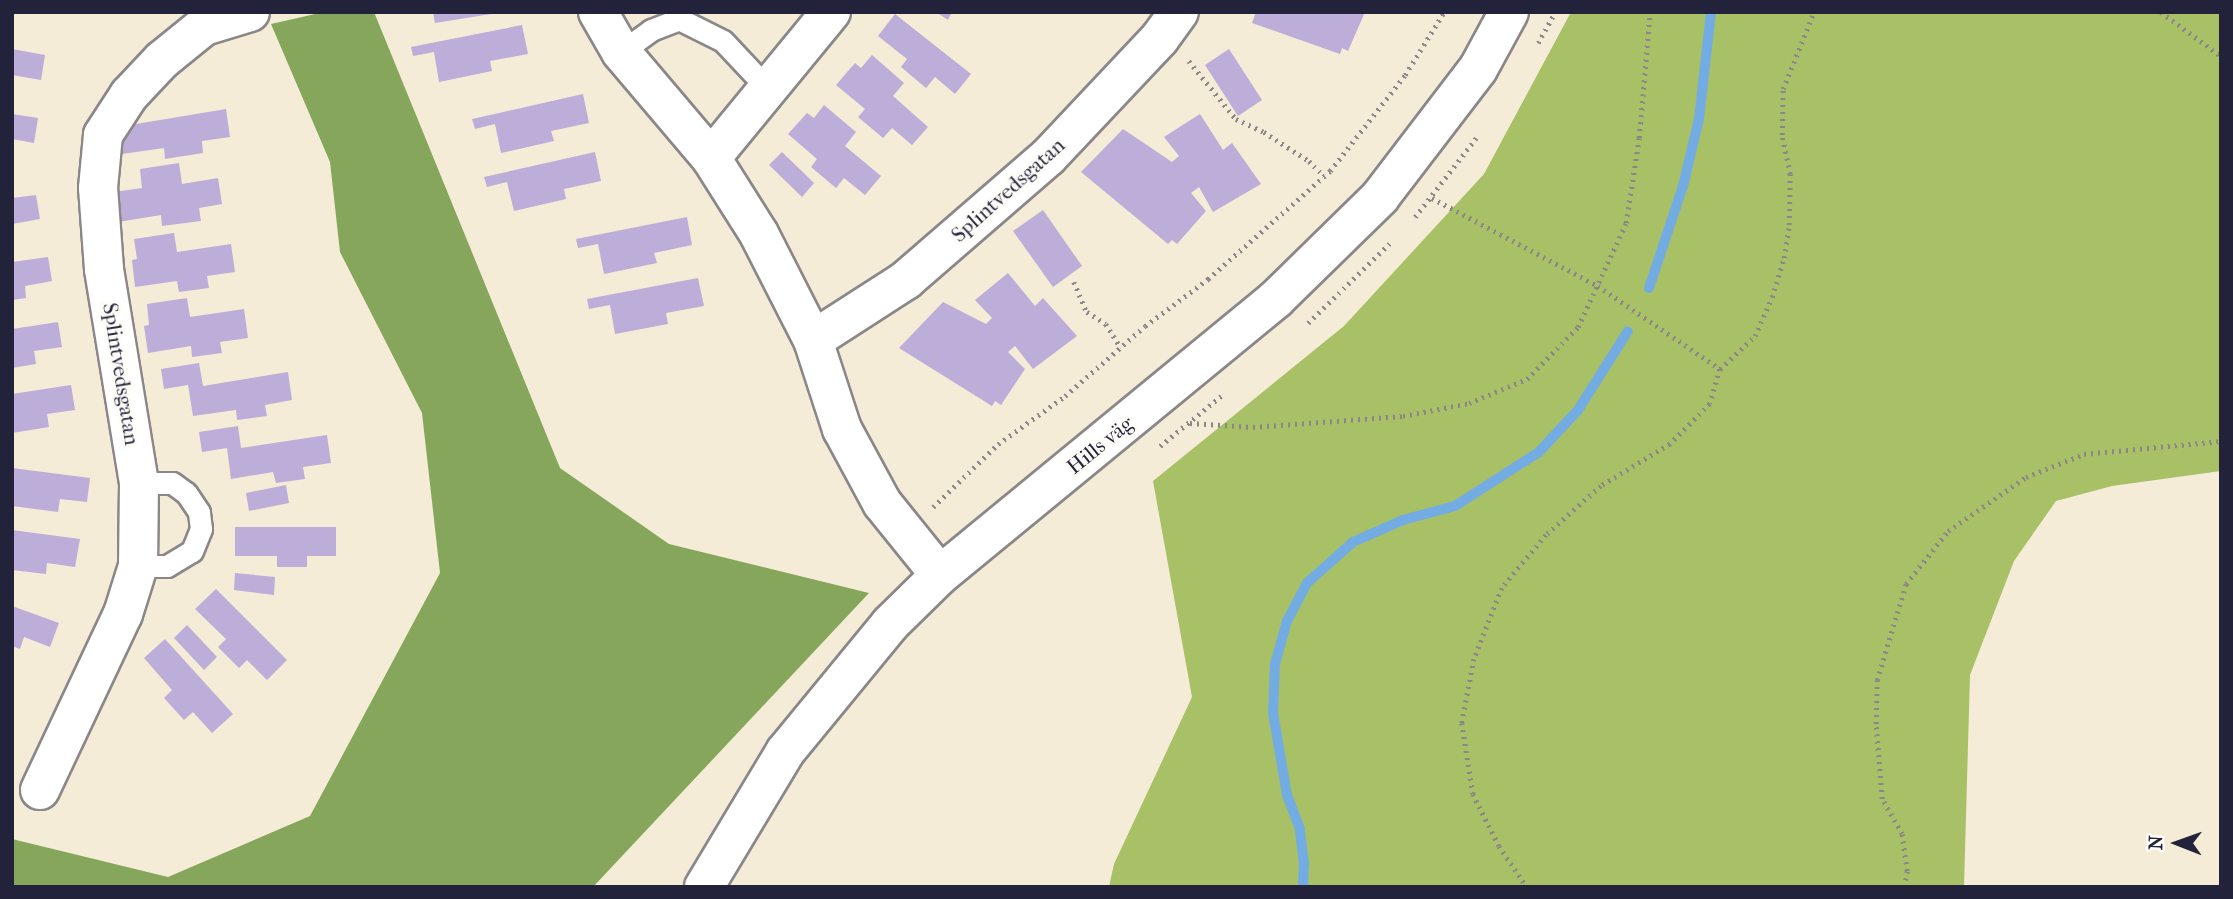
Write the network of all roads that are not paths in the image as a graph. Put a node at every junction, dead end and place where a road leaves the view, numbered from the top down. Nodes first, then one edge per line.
1 (250, 12) edge
2 (598, 12) edge
3 (831, 12) edge
4 (1509, 12) edge
5 (1170, 25) edge
6 (621, 52) junction
7 (768, 89) junction
8 (711, 158) junction
9 (813, 340) junction
10 (139, 484) junction
11 (138, 566) junction
12 (940, 575) junction
13 (40, 790) dead end
14 (704, 887) edge

1 - 10 street, Splintvedsgatan
2 - 6 street
3 - 7 street
4 - 12 street, Hills väg
5 - 9 street, Splintvedsgatan
6 - 7 lane
6 - 8 street
7 - 8 street
8 - 9 street
9 - 12 street
10 - 11 street, Splintvedsgatan
10 - 11 lane
11 - 13 street, Splintvedsgatan
12 - 14 street, Hills väg

